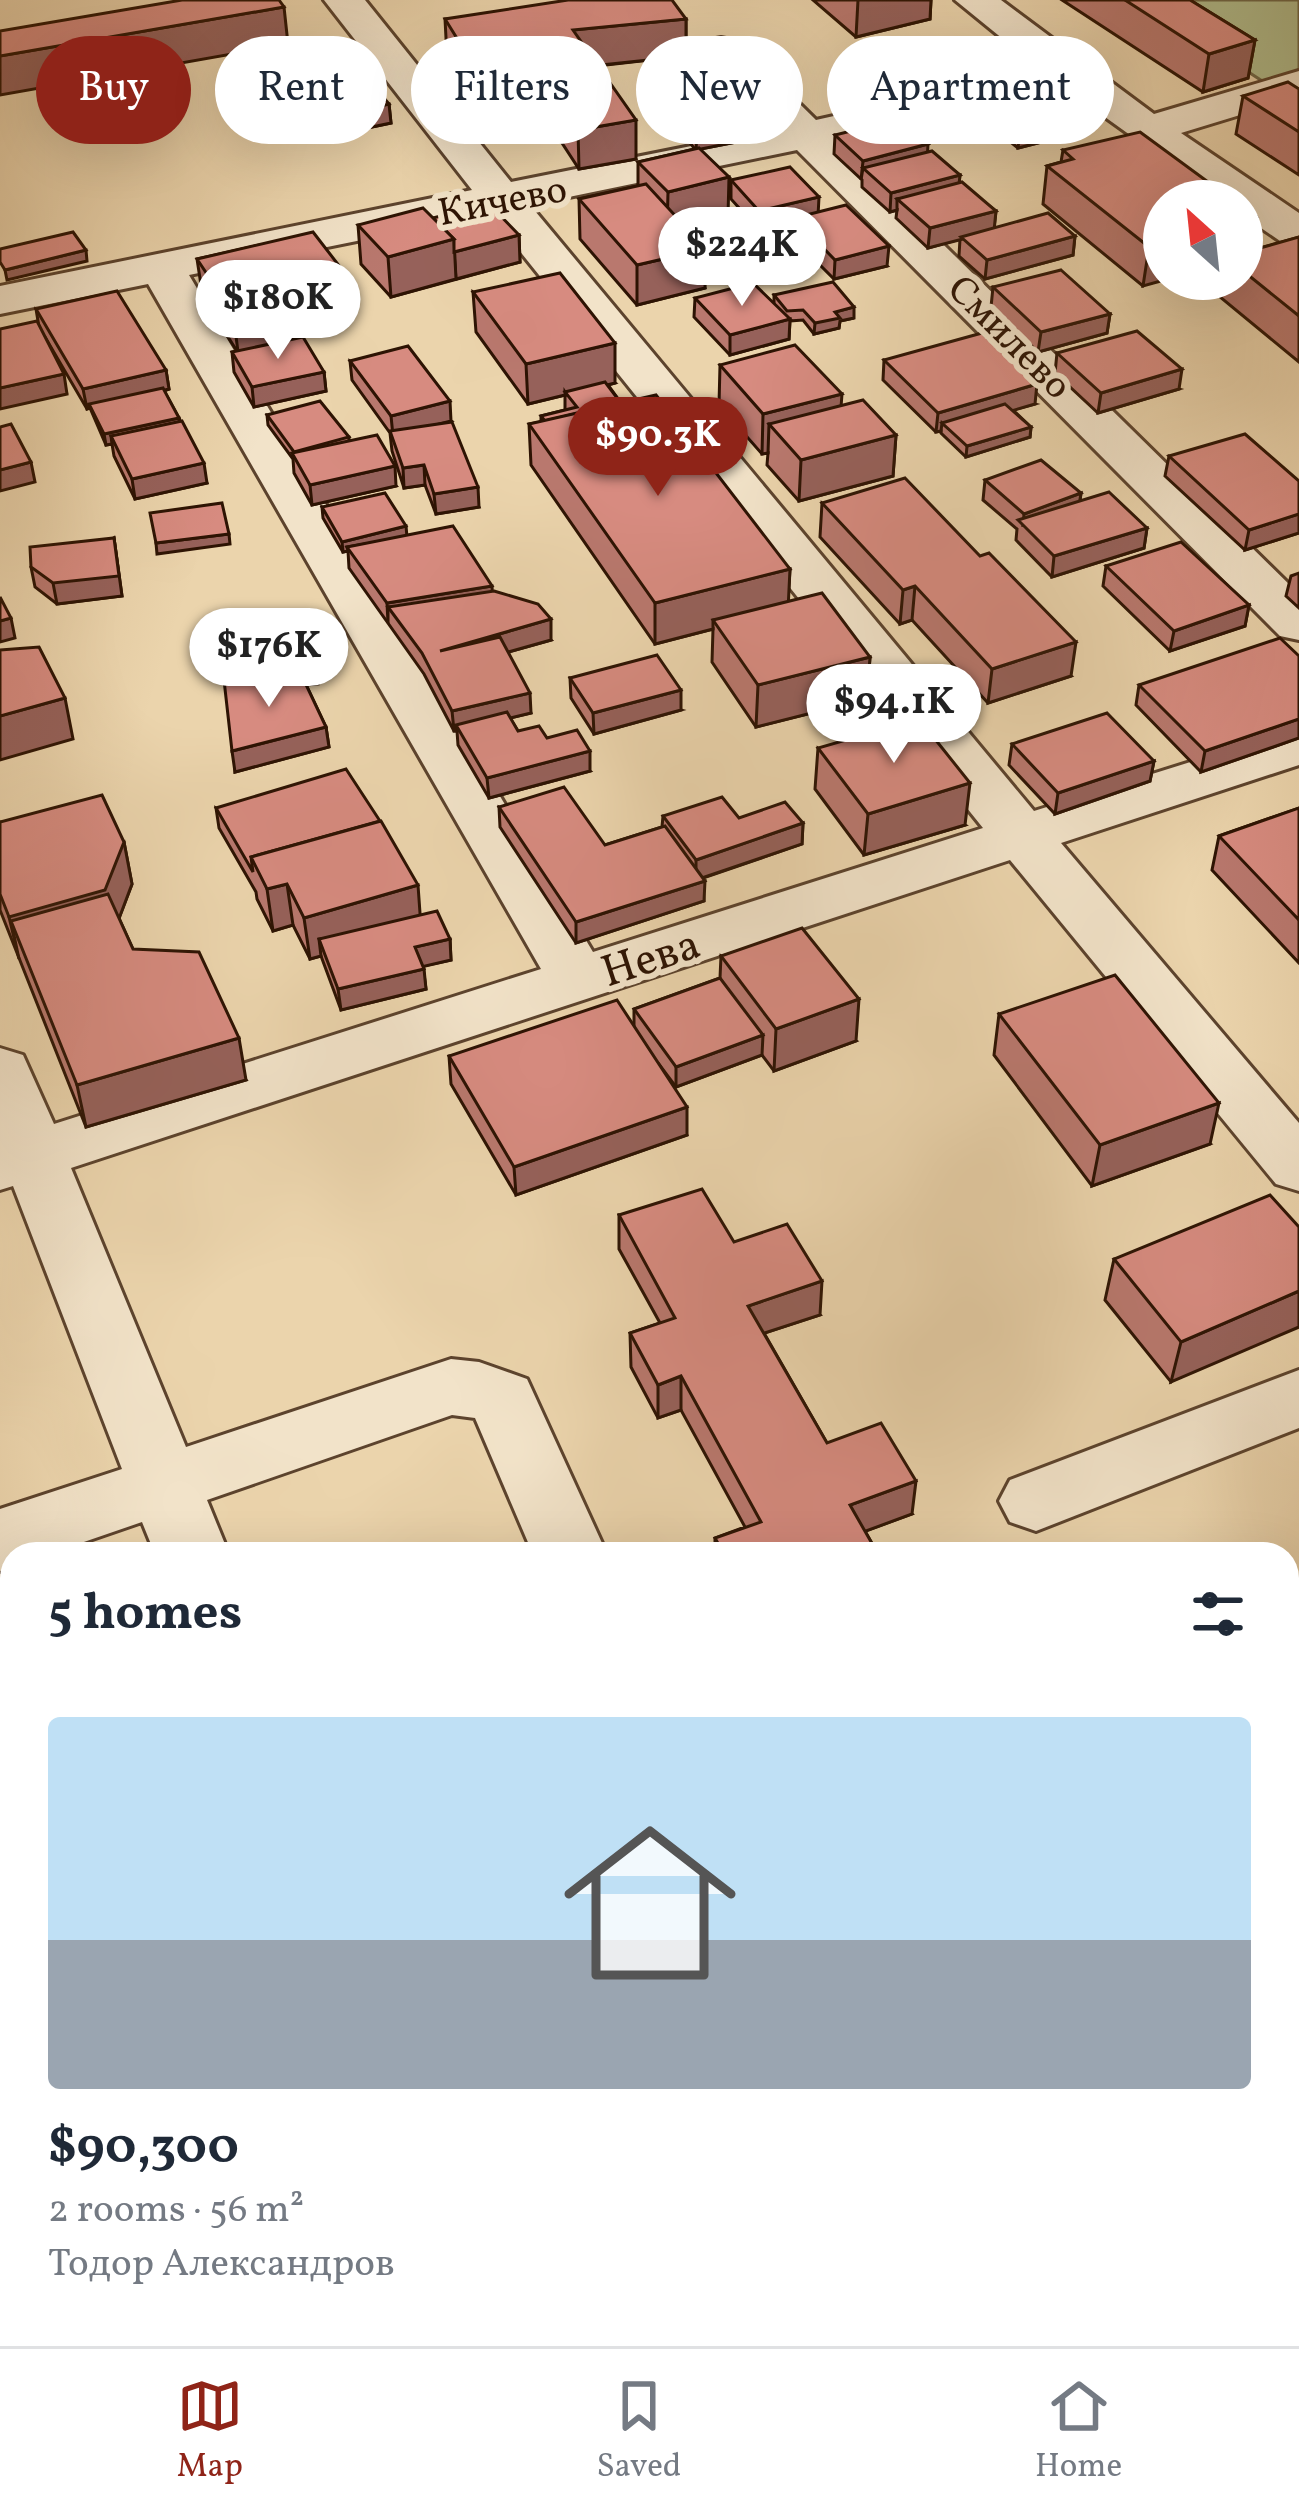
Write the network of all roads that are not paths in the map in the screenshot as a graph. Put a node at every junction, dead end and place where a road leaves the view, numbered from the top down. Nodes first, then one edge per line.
1 (344, 0) edge
2 (975, 0) edge
3 (1022, 36) edge
4 (1299, 84) edge
5 (1114, 105) edge
6 (803, 129) edge
7 (1147, 130) junction
8 (827, 131) edge
9 (809, 135) junction
10 (500, 200) junction
11 (1299, 233) edge
12 (161, 266) junction
13 (0, 300) edge
14 (1299, 624) edge
15 (1299, 746) edge
16 (1022, 837) junction
17 (578, 979) junction
18 (0, 1071) edge
19 (16, 1161) edge
20 (1299, 1167) edge
21 (1299, 1398) edge
22 (165, 1485) junction
23 (1036, 1501) dead end
24 (0, 1540) edge
25 (187, 1542) edge
26 (565, 1542) edge

1 - 10 street
2 - 3 street
4 - 7 street
5 - 7 street
6 - 9 street, Смилево
7 - 11 street
8 - 9 street, Кичево
9 - 10 street, Кичево
9 - 14 street, Смилево
10 - 12 street, Кичево
10 - 16 street
12 - 13 street, Кичево
12 - 17 street
15 - 16 street, Нева
16 - 17 street, Нева
16 - 20 street
17 - 19 street, Нева
18 - 19 street
19 - 22 street
21 - 23 street
22 - 24 street
22 - 25 street
22 - 26 street

